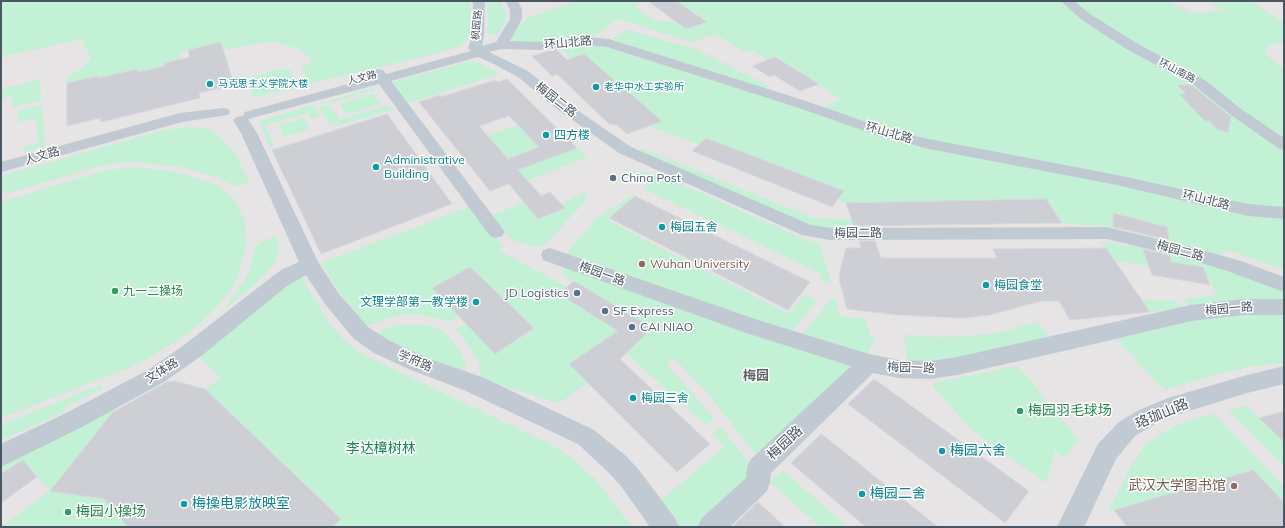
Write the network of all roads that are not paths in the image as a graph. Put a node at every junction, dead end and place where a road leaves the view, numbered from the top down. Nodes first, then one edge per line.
1 (479, 1) edge
2 (512, 1) edge
3 (1067, 1) edge
4 (501, 45) junction
5 (477, 51) junction
6 (381, 76) junction
7 (240, 111) junction
8 (1284, 145) edge
9 (1, 167) edge
10 (1284, 213) edge
11 (496, 232) dead end
12 (550, 255) dead end
13 (310, 264) junction
14 (1284, 285) edge
15 (1284, 307) edge
16 (869, 363) junction
17 (1284, 375) edge
18 (1, 456) edge
19 (666, 527) edge
20 (711, 527) edge
21 (1070, 527) edge

1 - 5 street, 枫园路
2 - 4 street
3 - 8 street, 环山南路
4 - 5 street, 环山北路
4 - 10 street, 环山北路
5 - 6 street, 环山北路
5 - 14 street, 梅园二路
6 - 7 street, 人文路
6 - 11 street
7 - 9 street, 人文路
7 - 13 street, 学府路
12 - 16 street, 梅园一路
13 - 18 street, 文体路
13 - 19 street, 学府路
15 - 16 street, 梅园一路
16 - 20 street, 梅园路
17 - 21 street, 珞珈山路

